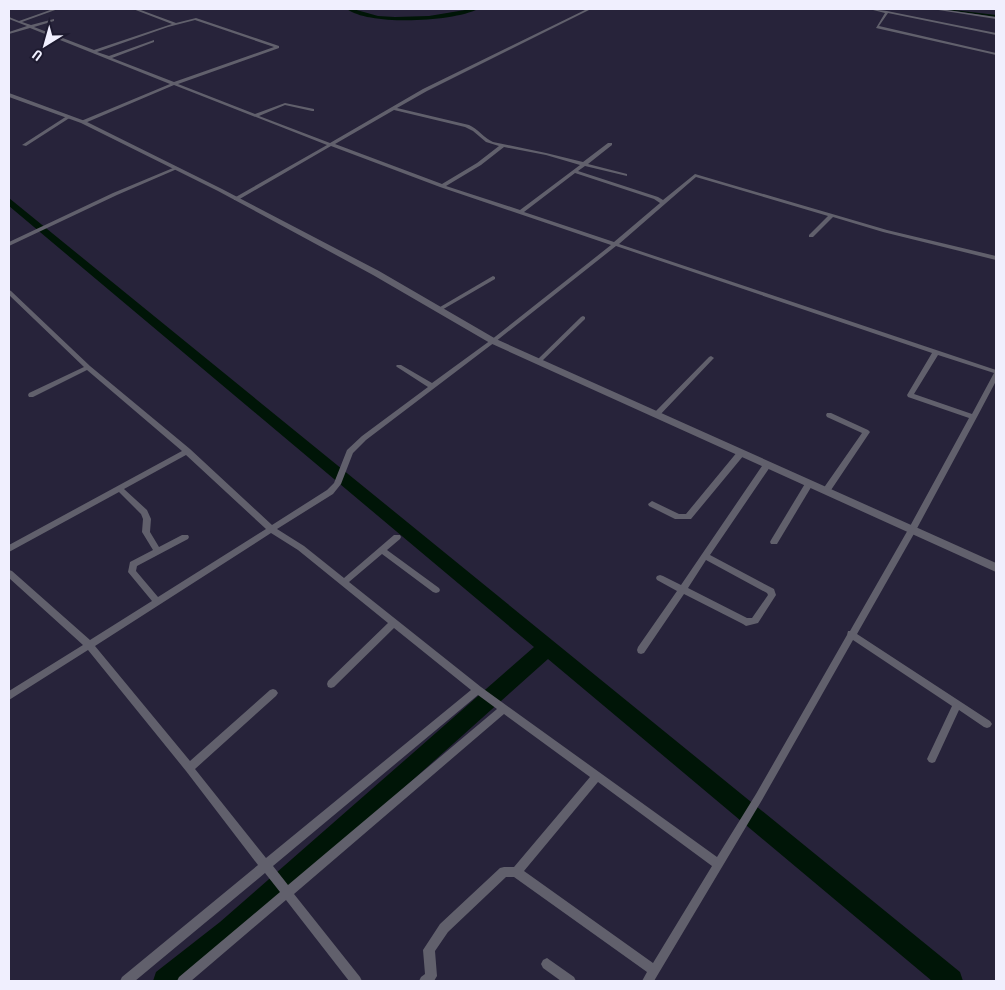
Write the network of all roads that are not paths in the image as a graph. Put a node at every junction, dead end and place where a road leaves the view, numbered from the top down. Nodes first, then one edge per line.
1 (56, 9) edge
2 (135, 9) edge
3 (590, 9) edge
4 (871, 9) edge
5 (934, 9) edge
6 (887, 12) junction
7 (9, 18) edge
8 (996, 18) edge
9 (53, 20) dead end
10 (19, 22) junction
11 (174, 24) junction
12 (29, 27) junction
13 (9, 33) edge
14 (996, 34) edge
15 (152, 42) dead end
16 (93, 52) junction
17 (996, 54) edge
18 (108, 58) junction
19 (173, 84) junction
20 (9, 95) edge
21 (394, 108) junction
22 (312, 110) dead end
23 (255, 116) junction
24 (69, 118) junction
25 (83, 122) junction
26 (330, 144) junction
27 (610, 144) dead end
28 (24, 145) dead end
29 (503, 145) junction
30 (584, 164) junction
31 (175, 169) junction
32 (574, 171) junction
33 (625, 175) dead end
34 (442, 186) junction
35 (236, 199) junction
36 (664, 204) junction
37 (521, 212) junction
38 (832, 215) junction
39 (811, 236) dead end
40 (9, 244) edge
41 (615, 244) junction
42 (996, 258) edge
43 (493, 278) dead end
44 (9, 292) edge
45 (438, 310) junction
46 (583, 318) dead end
47 (493, 341) junction
48 (936, 352) junction
49 (712, 358) dead end
50 (538, 362) junction
51 (399, 366) dead end
52 (88, 367) junction
53 (996, 374) edge
54 (432, 386) junction
55 (31, 395) dead end
56 (656, 415) junction
57 (829, 415) dead end
58 (974, 417) junction
59 (187, 451) junction
60 (740, 453) junction
61 (767, 464) junction
62 (809, 484) junction
63 (120, 489) junction
64 (826, 491) junction
65 (652, 504) dead end
66 (271, 528) junction
67 (912, 530) junction
68 (185, 537) dead end
69 (397, 537) dead end
70 (774, 542) dead end
71 (9, 549) edge
72 (382, 550) junction
73 (157, 551) junction
74 (705, 556) junction
75 (996, 568) edge
76 (9, 572) edge
77 (660, 578) dead end
78 (344, 582) junction
79 (682, 589) junction
80 (436, 590) dead end
81 (156, 601) junction
82 (394, 622) junction
83 (851, 634) junction
84 (89, 645) junction
85 (641, 650) dead end
86 (331, 684) dead end
87 (481, 692) junction
88 (273, 693) dead end
89 (9, 696) edge
90 (957, 704) junction
91 (503, 708) junction
92 (987, 724) dead end
93 (932, 759) dead end
94 (189, 768) junction
95 (596, 777) junction
96 (717, 863) junction
97 (270, 870) junction
98 (516, 872) junction
99 (287, 893) junction
100 (547, 964) dead end
101 (655, 971) junction
102 (126, 981) edge
103 (183, 981) edge
104 (356, 981) edge
105 (425, 981) edge
106 (570, 981) edge
107 (648, 981) edge

1 - 10 street
2 - 11 street
3 - 21 street
4 - 6 street
5 - 8 street
6 - 14 street
6 - 17 street
7 - 10 street
9 - 12 street
10 - 12 street
11 - 16 street
11 - 19 street
12 - 13 street
12 - 16 street
15 - 18 street
16 - 18 street
18 - 19 street
19 - 23 street
19 - 25 street
20 - 24 street
21 - 26 street
21 - 29 street
22 - 23 street
23 - 26 street
24 - 25 street
24 - 28 street
25 - 31 street
26 - 34 street
26 - 35 street
27 - 30 street
29 - 30 street
29 - 34 street
30 - 32 street
30 - 33 street
31 - 35 street
31 - 40 street
32 - 36 street
32 - 37 street
34 - 37 street
35 - 45 street
36 - 38 street
36 - 41 street
37 - 41 street
38 - 39 street
38 - 42 street
41 - 47 street
41 - 48 street
43 - 45 street
44 - 52 street
45 - 47 street
46 - 50 street
47 - 50 street
47 - 54 street
48 - 53 street
48 - 58 street
49 - 56 street
50 - 56 street
51 - 54 street
52 - 55 street
52 - 59 street
53 - 58 street
54 - 66 street
56 - 60 street
57 - 64 street
58 - 67 street
59 - 63 street
59 - 66 street
60 - 61 street
60 - 65 street
61 - 62 street
61 - 74 street
62 - 64 street
62 - 70 street
63 - 71 street
63 - 73 street
64 - 67 street
66 - 78 street
66 - 81 street
67 - 75 street
67 - 83 street
68 - 73 street
69 - 72 street
72 - 78 street
72 - 80 street
73 - 81 street
74 - 79 street
74 - 79 street
76 - 84 street
77 - 79 street
78 - 82 street
79 - 85 street
81 - 84 street
82 - 86 street
82 - 87 street
83 - 90 street
83 - 96 street
84 - 89 street
84 - 94 street
87 - 91 street
87 - 97 street
88 - 94 street
90 - 92 street
90 - 93 street
91 - 95 street
91 - 99 street
94 - 97 street
95 - 96 street
95 - 98 street
96 - 101 street
97 - 99 street
97 - 102 street
98 - 101 street
98 - 105 street
99 - 103 street
99 - 104 street
100 - 106 street
101 - 107 street

